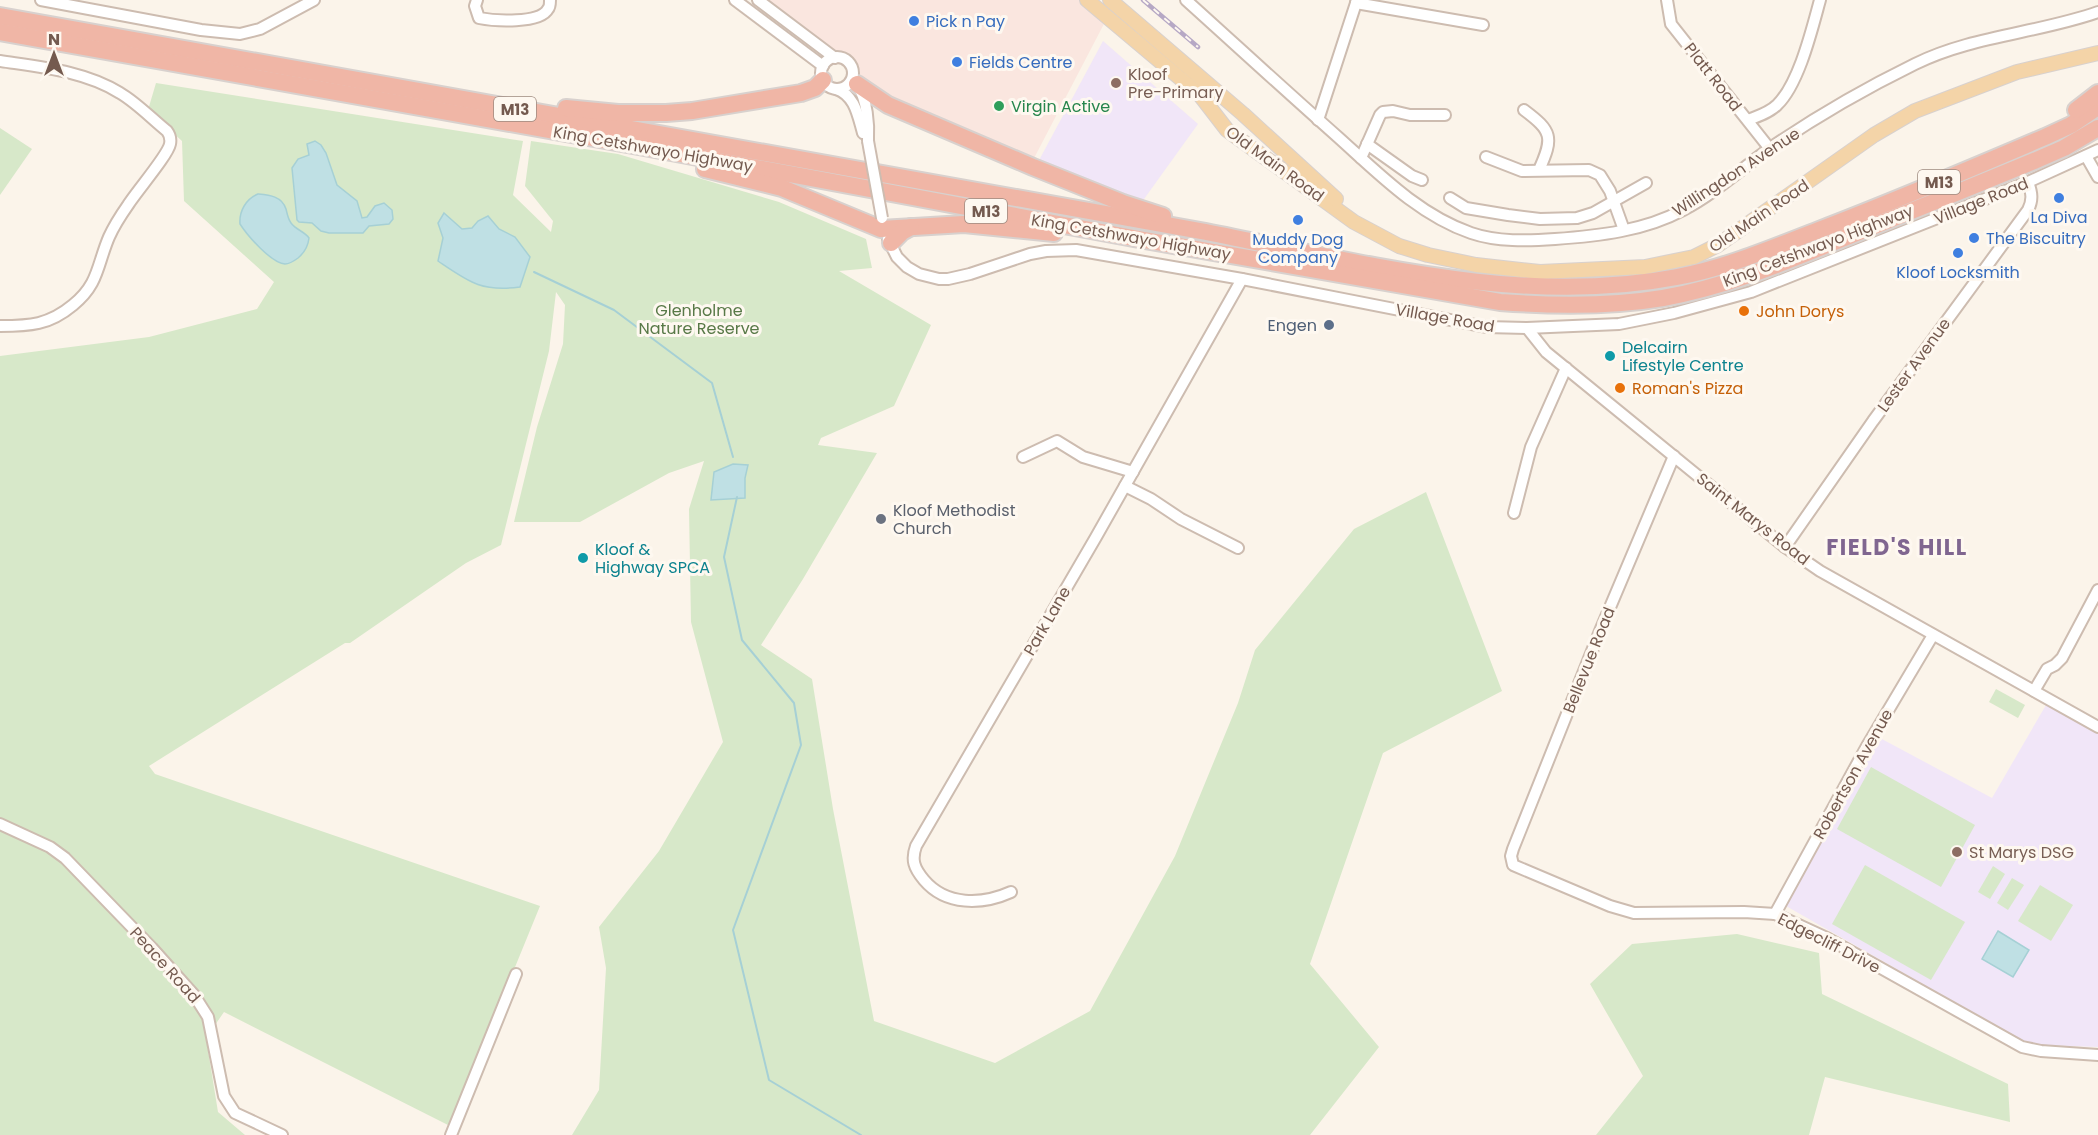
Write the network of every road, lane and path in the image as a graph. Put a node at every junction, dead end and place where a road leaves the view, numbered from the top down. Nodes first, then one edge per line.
1 (41, 0) edge
2 (314, 0) edge
3 (477, 0) edge
4 (550, 0) edge
5 (735, 0) edge
6 (758, 0) edge
7 (1087, 0) edge
8 (1110, 0) edge
9 (1186, 0) edge
10 (1667, 0) edge
11 (1820, 0) edge
12 (1357, 2) edge
13 (2098, 12) edge
14 (0, 16) edge
15 (1483, 25) dead end
16 (0, 32) edge
17 (2098, 53) edge
18 (835, 58) junction
19 (0, 61) edge
20 (828, 78) junction
21 (854, 81) junction
22 (2098, 93) edge
23 (455, 98) junction
24 (2098, 98) edge
25 (2098, 107) edge
26 (1524, 110) dead end
27 (1243, 114) junction
28 (2070, 115) junction
29 (1445, 116) dead end
30 (1318, 120) junction
31 (1748, 120) junction
32 (2098, 128) edge
33 (1261, 131) junction
34 (1232, 134) junction
35 (868, 141) junction
36 (612, 142) junction
37 (1367, 144) junction
38 (1770, 149) junction
39 (2098, 150) edge
40 (2009, 152) junction
41 (1256, 155) junction
42 (2086, 156) junction
43 (1486, 157) dead end
44 (1361, 158) junction
45 (1539, 170) junction
46 (2098, 177) edge
47 (1422, 180) dead end
48 (2028, 182) junction
49 (1646, 183) dead end
50 (1450, 198) dead end
51 (1614, 202) junction
52 (1363, 225) junction
53 (885, 230) junction
54 (1624, 230) junction
55 (1206, 232) junction
56 (1139, 239) junction
57 (1242, 279) junction
58 (0, 326) edge
59 (1527, 328) junction
60 (1566, 368) junction
61 (1674, 456) junction
62 (1023, 457) dead end
63 (1133, 472) junction
64 (1125, 486) junction
65 (1514, 513) dead end
66 (1785, 547) junction
67 (1238, 548) dead end
68 (2098, 590) edge
69 (1933, 635) junction
70 (2034, 691) junction
71 (2098, 727) edge
72 (0, 824) edge
73 (1513, 865) joint
74 (1011, 892) dead end
75 (1775, 914) junction
76 (516, 974) dead end
77 (2098, 1055) edge
78 (282, 1135) edge
79 (451, 1135) edge

1 - 2 street
3 - 4 street
5 - 20 street, Village Road
6 - 18 street
7 - 34 main road, Old Main Road
8 - 27 main road, Old Main Road
9 - 30 street, Willingdon Avenue
10 - 31 street, Platt Road
11 - 31 street
12 - 15 street
12 - 30 street
13 - 38 street, Willingdon Avenue
14 - 23 highway, King Cetshwayo Highway / M13
16 - 36 highway, King Cetshwayo Highway / M13
17 - 52 main road, Old Main Road
18 - 20 street
18 - 21 street
19 - 58 street
20 - 21 street
20 - 23 highway
20 - 35 street, Village Road
21 - 35 street, Village Road
21 - 55 highway
22 - 28 highway
23 - 55 highway, King Cetshwayo Highway / M13
24 - 28 highway, King Cetshwayo Highway / M13
25 - 40 highway, King Cetshwayo Highway / M13
26 - 45 street
27 - 33 main road, Old Main Road
27 - 34 main road
28 - 40 highway, King Cetshwayo Highway / M13
29 - 37 street
30 - 44 street, Willingdon Avenue
31 - 38 street, Platt Road
32 - 56 highway, King Cetshwayo Highway / M13
33 - 41 main road
33 - 52 main road, Old Main Road
34 - 41 main road, Old Main Road
35 - 53 street, Village Road, bridge
36 - 53 highway
36 - 56 highway, King Cetshwayo Highway / M13
37 - 44 street
37 - 47 street
38 - 54 street, Willingdon Avenue
39 - 42 street, Village Road
40 - 55 highway, King Cetshwayo Highway / M13
41 - 52 main road, Old Main Road
42 - 46 street
42 - 48 street, Village Road
43 - 45 street
44 - 54 street, Willingdon Avenue
45 - 51 street
48 - 59 street, Village Road
48 - 66 street, Lester Avenue
49 - 51 street
50 - 51 street
51 - 54 street
53 - 56 highway
53 - 57 street, Village Road
57 - 59 street, Village Road
57 - 63 street, Park Lane
59 - 60 street, Saint Marys Road
60 - 61 street, Saint Marys Road
60 - 65 street
61 - 66 street, Saint Marys Road
61 - 73 street, Bellevue Road
62 - 63 street
63 - 64 street, Park Lane
64 - 67 street
64 - 74 street, Park Lane
66 - 69 street, Saint Marys Road
68 - 70 street
69 - 70 street, Saint Marys Road
69 - 75 street, Robertson Avenue
70 - 71 street, Saint Marys Road
72 - 78 street, Peace Road
73 - 75 street, Edgecliff Drive
75 - 77 street, Edgecliff Drive
76 - 79 street

